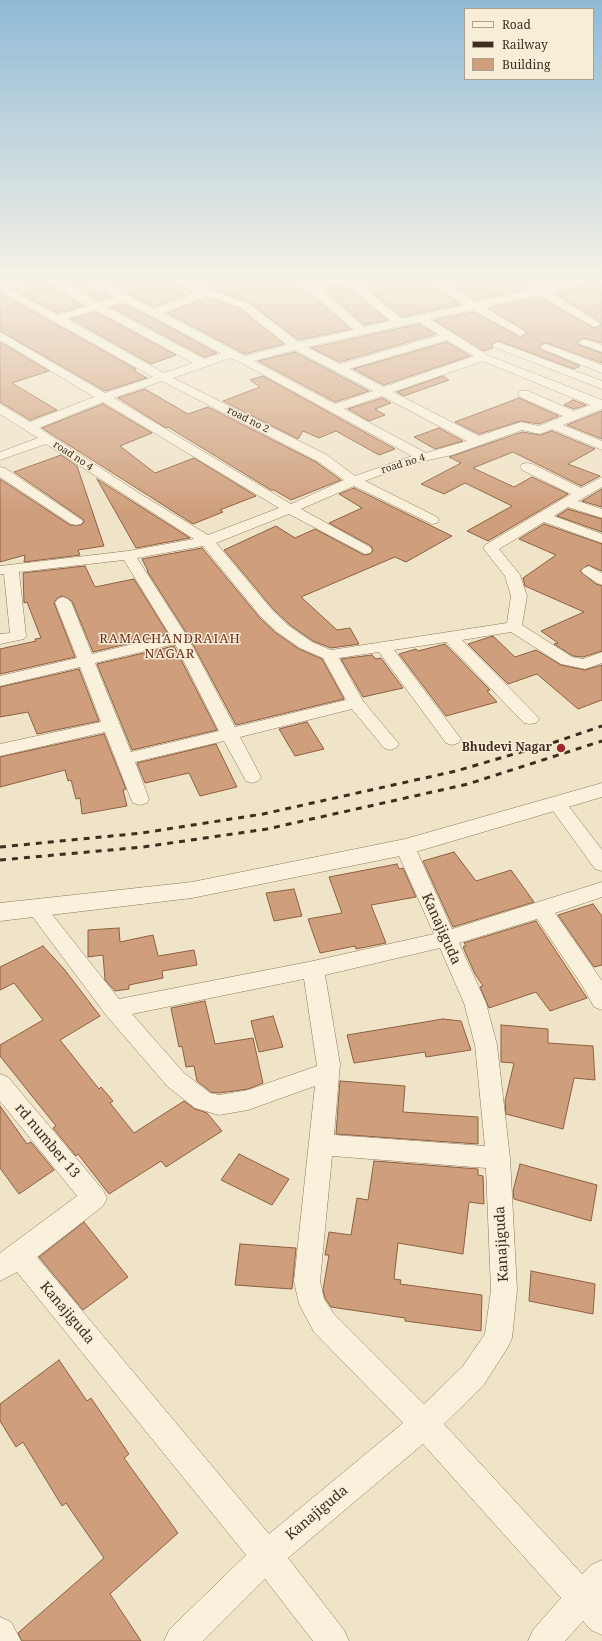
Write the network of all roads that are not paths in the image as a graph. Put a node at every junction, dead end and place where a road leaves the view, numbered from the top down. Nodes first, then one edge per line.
1 (39, 359) edge
2 (130, 359) edge
3 (194, 359) edge
4 (219, 359) edge
5 (241, 359) edge
6 (249, 359) edge
7 (321, 359) edge
8 (371, 359) edge
9 (478, 359) edge
10 (487, 359) edge
11 (533, 359) edge
12 (574, 359) edge
13 (244, 360) junction
14 (204, 364) junction
15 (339, 368) junction
16 (602, 370) edge
17 (163, 376) junction
18 (602, 385) edge
19 (382, 391) junction
20 (524, 394) dead end
21 (105, 397) junction
22 (602, 404) edge
23 (0, 408) edge
24 (335, 408) junction
25 (574, 416) junction
26 (553, 425) junction
27 (29, 427) junction
28 (48, 439) junction
29 (478, 441) junction
30 (602, 446) edge
31 (0, 456) edge
32 (424, 457) junction
33 (527, 467) dead end
34 (0, 471) edge
35 (354, 481) junction
36 (602, 481) edge
37 (582, 494) junction
38 (567, 502) junction
39 (290, 509) junction
40 (602, 514) edge
41 (542, 516) junction
42 (432, 520) dead end
43 (76, 521) dead end
44 (602, 539) edge
45 (207, 541) junction
46 (365, 550) dead end
47 (128, 555) junction
48 (5, 569) edge
49 (589, 571) dead end
50 (602, 580) edge
51 (63, 602) dead end
52 (514, 627) junction
53 (450, 637) junction
54 (180, 638) junction
55 (0, 639) edge
56 (383, 646) junction
57 (330, 655) junction
58 (602, 657) edge
59 (85, 662) junction
60 (0, 681) edge
61 (356, 703) junction
62 (530, 719) dead end
63 (110, 725) junction
64 (230, 733) junction
65 (452, 739) dead end
66 (390, 744) dead end
67 (0, 750) edge
68 (126, 759) junction
69 (252, 776) dead end
70 (602, 790) edge
71 (140, 799) dead end
72 (557, 804) junction
73 (406, 847) junction
74 (602, 864) edge
75 (602, 889) edge
76 (36, 908) junction
77 (542, 910) junction
78 (0, 912) edge
79 (446, 939) junction
80 (313, 969) junction
81 (602, 1001) edge
82 (114, 1009) junction
83 (328, 1072) junction
84 (0, 1084) edge
85 (322, 1145) junction
86 (498, 1158) junction
87 (10, 1262) edge
88 (424, 1424) junction
89 (267, 1556) junction
90 (595, 1597) edge
91 (0, 1633) edge
92 (5, 1641) edge
93 (180, 1641) edge
94 (333, 1641) edge
95 (544, 1641) edge

1 - 21 street
2 - 17 street, road no 2
3 - 14 street
4 - 14 street
5 - 13 street
6 - 13 street
7 - 15 street
8 - 15 street
9 - 19 street
10 - 22 street
11 - 18 street
12 - 16 street
13 - 24 street
14 - 17 street
15 - 19 street
17 - 21 street
17 - 35 street, road no 2
19 - 24 street
19 - 29 street
20 - 25 street
21 - 27 street
21 - 39 street
22 - 25 street, road no 4
23 - 27 street, road no 4
24 - 32 street
25 - 26 street, road no 4
26 - 29 street, road no 4
26 - 30 street
27 - 28 street, road no 4
28 - 31 street
28 - 45 street, road no 4
29 - 32 street, road no 4
32 - 35 street, road no 4
33 - 37 street
34 - 43 street
35 - 39 street, road no 4
35 - 42 street, road no 2
36 - 37 street
37 - 38 street
38 - 40 street
38 - 41 street
39 - 45 street, road no 4
39 - 46 street
41 - 44 street
41 - 52 street
45 - 47 street, road no 4
45 - 57 street, road no 4
47 - 48 street, road no 4
47 - 54 street
48 - 55 street
49 - 50 street
51 - 59 street
52 - 53 street
52 - 58 street
53 - 56 street
53 - 62 street
54 - 59 street
54 - 64 street
56 - 57 street
56 - 65 street
57 - 61 street
59 - 60 street
59 - 63 street
61 - 64 street
61 - 66 street
63 - 67 street
63 - 68 street
64 - 68 street
64 - 69 street
68 - 71 street
70 - 72 street
72 - 73 street
72 - 74 street
73 - 76 street
73 - 79 street, Kanajiguda
75 - 77 street
76 - 78 street
76 - 82 street
77 - 79 street
77 - 81 street
79 - 80 street
79 - 86 street, Kanajiguda
80 - 82 street
80 - 83 street
82 - 83 street
83 - 85 street
84 - 87 street, rd number 13
85 - 86 street
85 - 88 street
86 - 88 street, Kanajiguda
87 - 89 street, Kanajiguda
88 - 89 street, Kanajiguda
88 - 90 street
89 - 93 street, Kanajiguda
89 - 94 street
90 - 95 street
91 - 92 street

